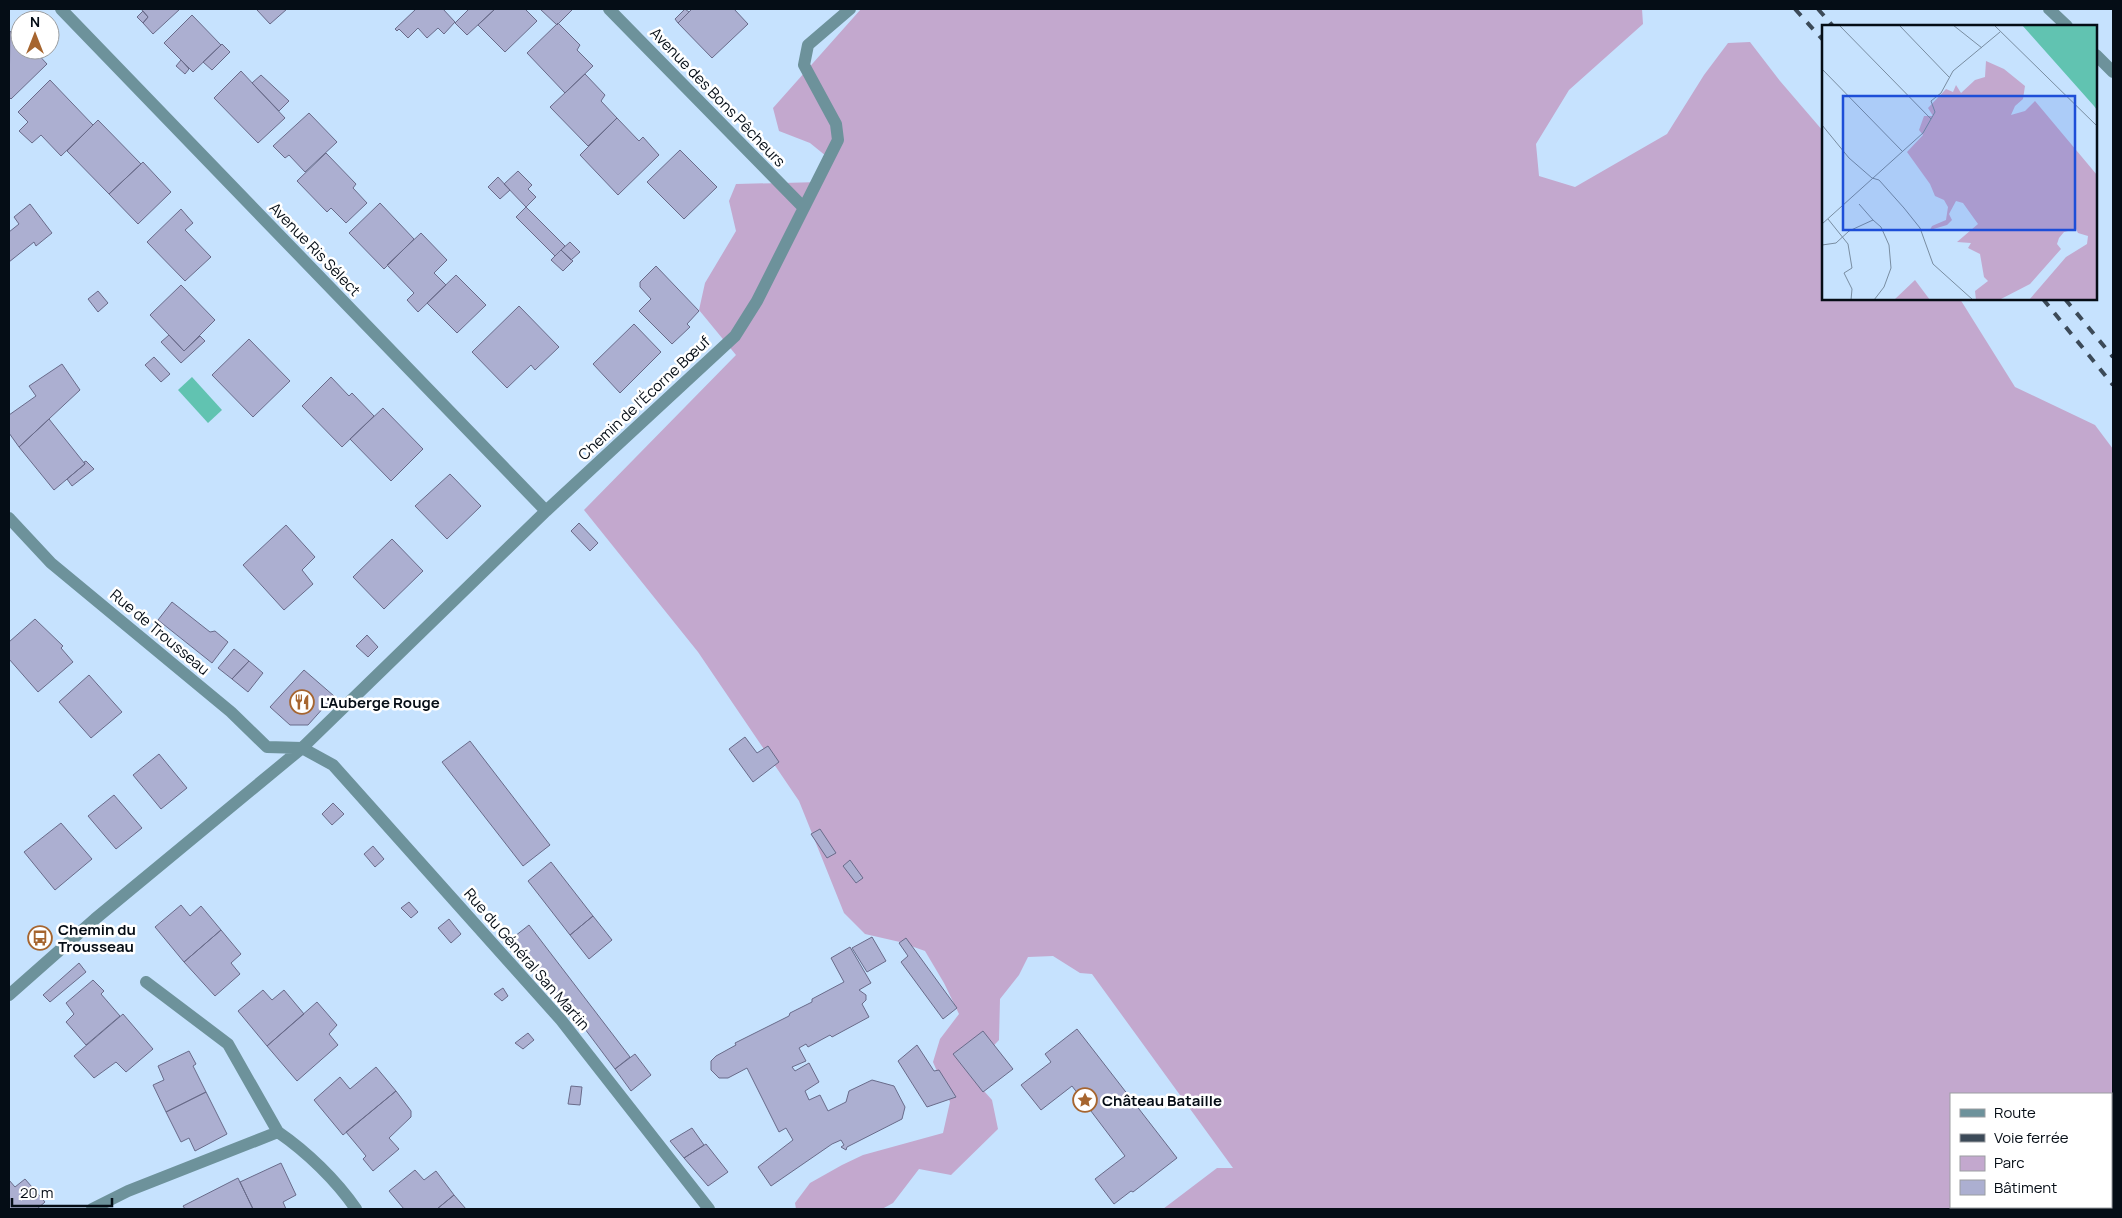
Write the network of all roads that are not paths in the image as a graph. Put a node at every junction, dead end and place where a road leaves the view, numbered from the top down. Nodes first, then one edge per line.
1 (61, 9) edge
2 (609, 9) edge
3 (850, 9) edge
4 (2049, 9) edge
5 (2066, 25) edge
6 (2097, 55) edge
7 (2113, 72) edge
8 (804, 208) junction
9 (546, 511) junction
10 (9, 518) edge
11 (302, 748) junction
12 (146, 982) dead end
13 (9, 995) edge
14 (278, 1132) junction
15 (92, 1209) edge
16 (356, 1209) edge
17 (709, 1209) edge

1 - 9 street, Avenue Ris Sélect
2 - 8 street, Avenue des Bons Pêcheurs
3 - 8 street, Chemin de l'Écorne Bœuf
4 - 5 street
6 - 7 street
8 - 9 street, Chemin de l'Écorne Bœuf
9 - 11 street, Chemin de l'Écorne Bœuf
10 - 11 street, Rue de Trousseau
11 - 13 street, Chemin de l'Écorne Bœuf
11 - 17 street, Rue du Général San Martin
12 - 14 street
14 - 15 street
14 - 16 street

